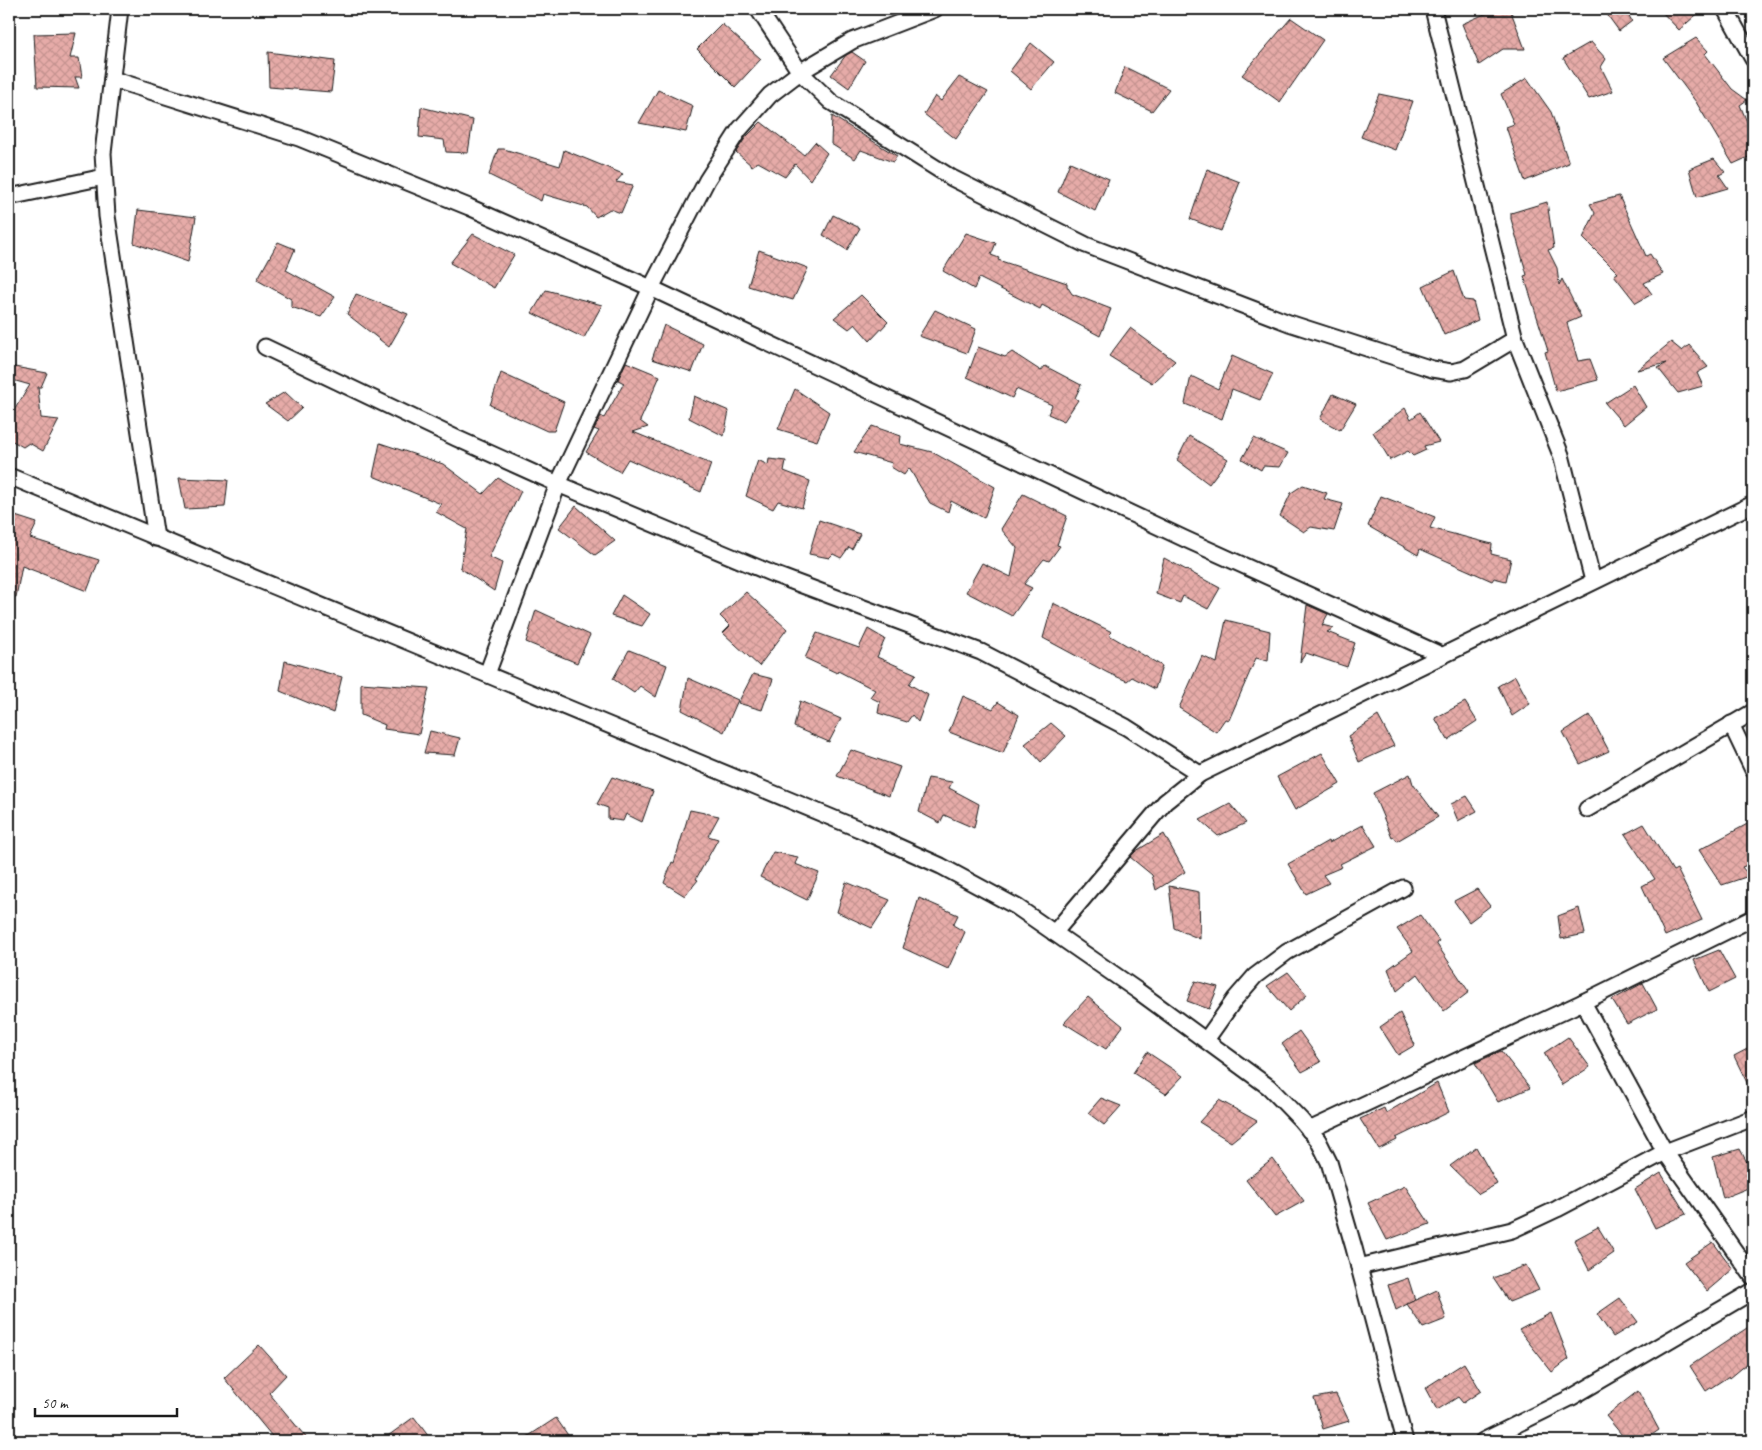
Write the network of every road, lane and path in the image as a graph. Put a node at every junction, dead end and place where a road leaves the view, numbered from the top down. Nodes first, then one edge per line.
1 (120, 9) edge
2 (758, 9) edge
3 (935, 9) edge
4 (1433, 9) edge
5 (1725, 9) edge
6 (1753, 59) edge
7 (800, 72) junction
8 (112, 79) junction
9 (104, 178) junction
10 (9, 197) edge
11 (651, 288) junction
12 (1514, 339) junction
13 (265, 347) dead end
14 (9, 476) edge
15 (558, 484) junction
16 (1753, 504) edge
17 (156, 538) junction
18 (1593, 581) junction
19 (1441, 655) junction
20 (488, 674) junction
21 (1753, 712) edge
22 (1731, 724) junction
23 (1753, 770) edge
24 (1200, 774) junction
25 (1587, 809) dead end
26 (1403, 888) dead end
27 (1753, 918) edge
28 (1054, 933) junction
29 (1583, 1002) junction
30 (1206, 1040) junction
31 (1753, 1118) edge
32 (1309, 1130) junction
33 (1665, 1152) junction
34 (1359, 1267) junction
35 (1753, 1277) edge
36 (1753, 1291) edge
37 (1405, 1441) edge
38 (1483, 1441) edge

1 - 8 street
2 - 7 street
3 - 7 street
4 - 12 street
5 - 6 street
7 - 11 street
7 - 12 street
8 - 9 street
8 - 11 street
9 - 10 street
9 - 17 street
11 - 15 street
11 - 19 street
12 - 18 street
13 - 15 street
14 - 17 street
15 - 20 street
15 - 24 street
16 - 18 street
17 - 20 street
18 - 19 street
19 - 24 street
20 - 28 street
21 - 22 street
22 - 23 street
22 - 25 street
24 - 28 street
26 - 30 street
27 - 29 street
28 - 30 street
29 - 32 street
29 - 33 street
30 - 32 street
31 - 33 street
32 - 34 street
33 - 34 street
33 - 35 street
34 - 37 street
36 - 38 street

